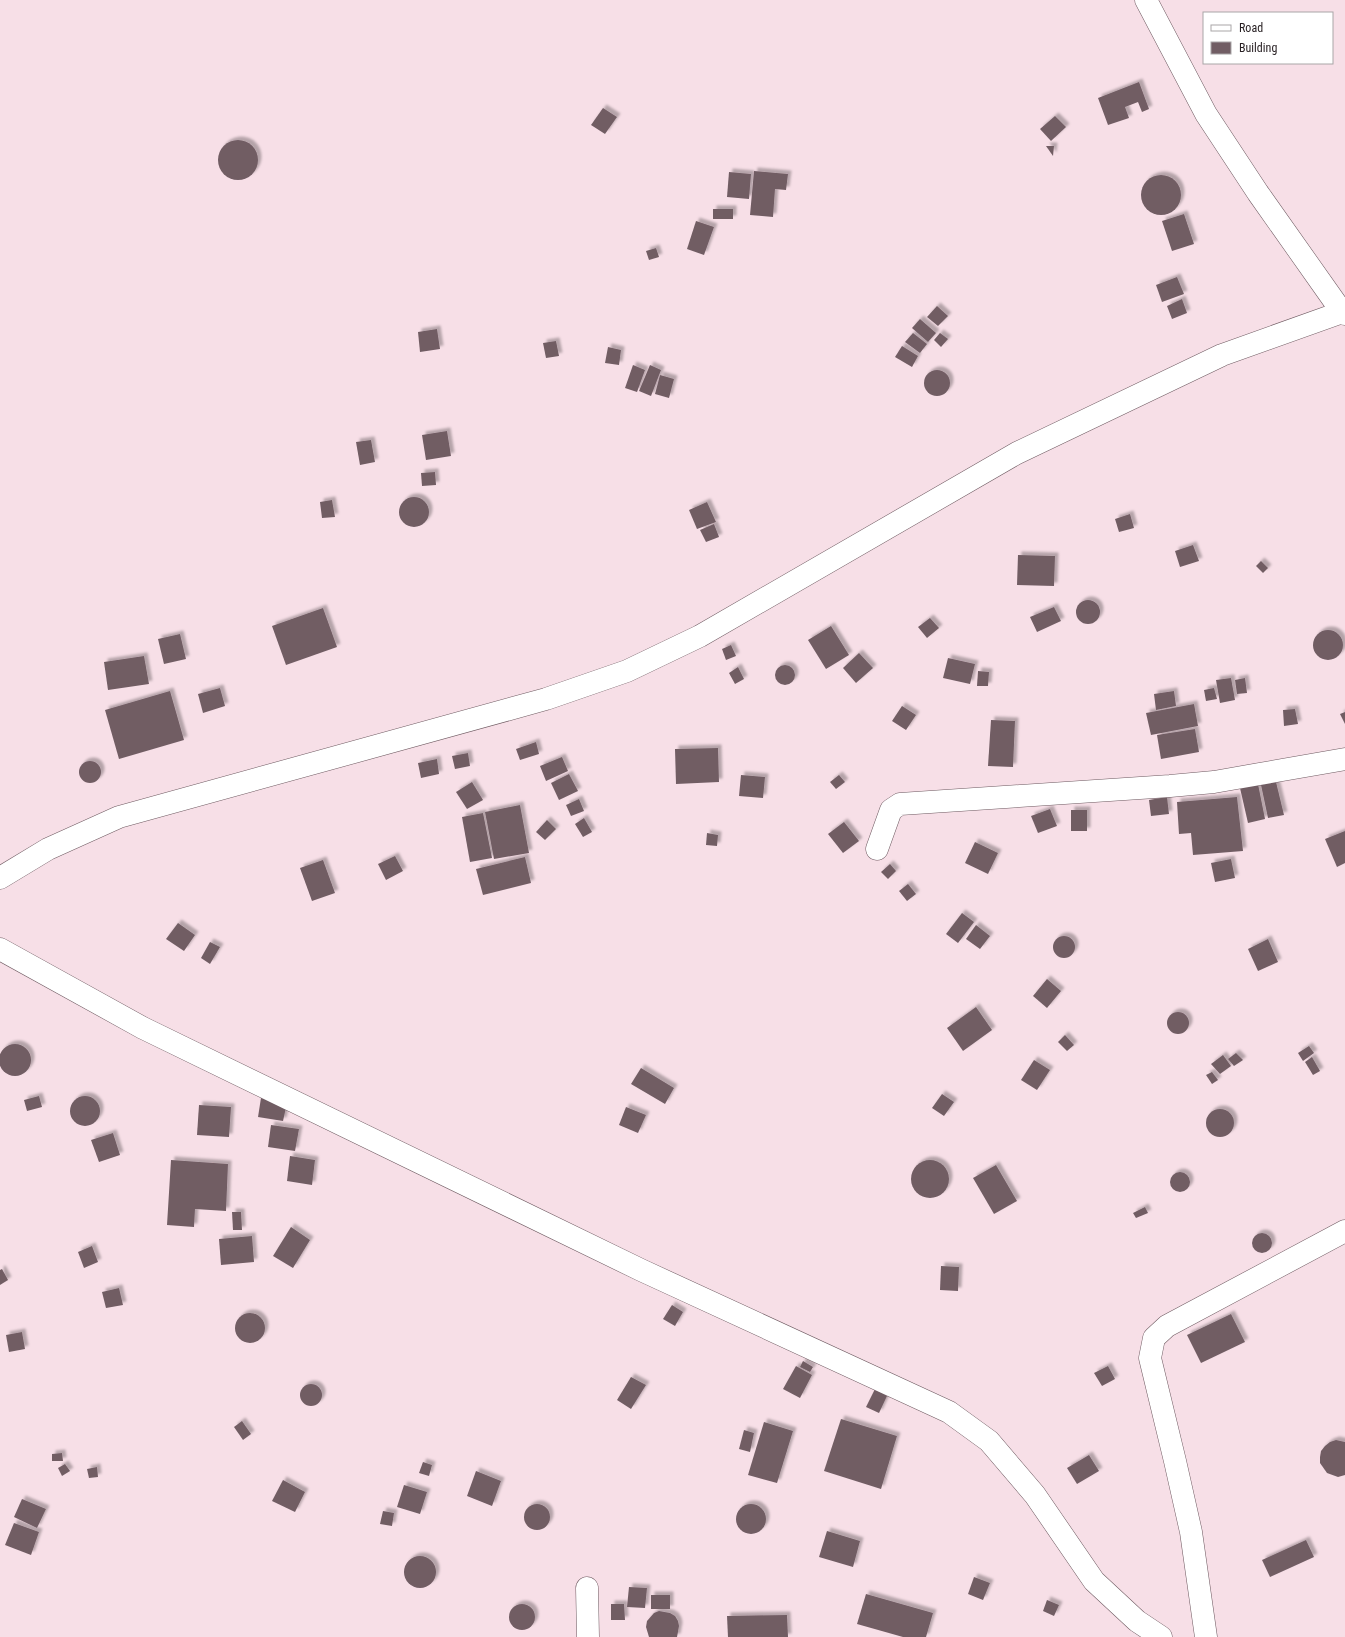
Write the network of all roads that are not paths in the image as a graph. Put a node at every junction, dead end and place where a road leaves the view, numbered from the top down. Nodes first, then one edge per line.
1 (1146, 0) edge
2 (1344, 312) edge
3 (1345, 759) edge
4 (877, 849) dead end
5 (0, 878) edge
6 (0, 949) edge
7 (1345, 1231) edge
8 (587, 1588) dead end
9 (588, 1637) edge
10 (1161, 1637) edge
11 (1206, 1637) edge

1 - 2 street
2 - 5 street
3 - 4 street
6 - 10 street
7 - 11 street
8 - 9 street

